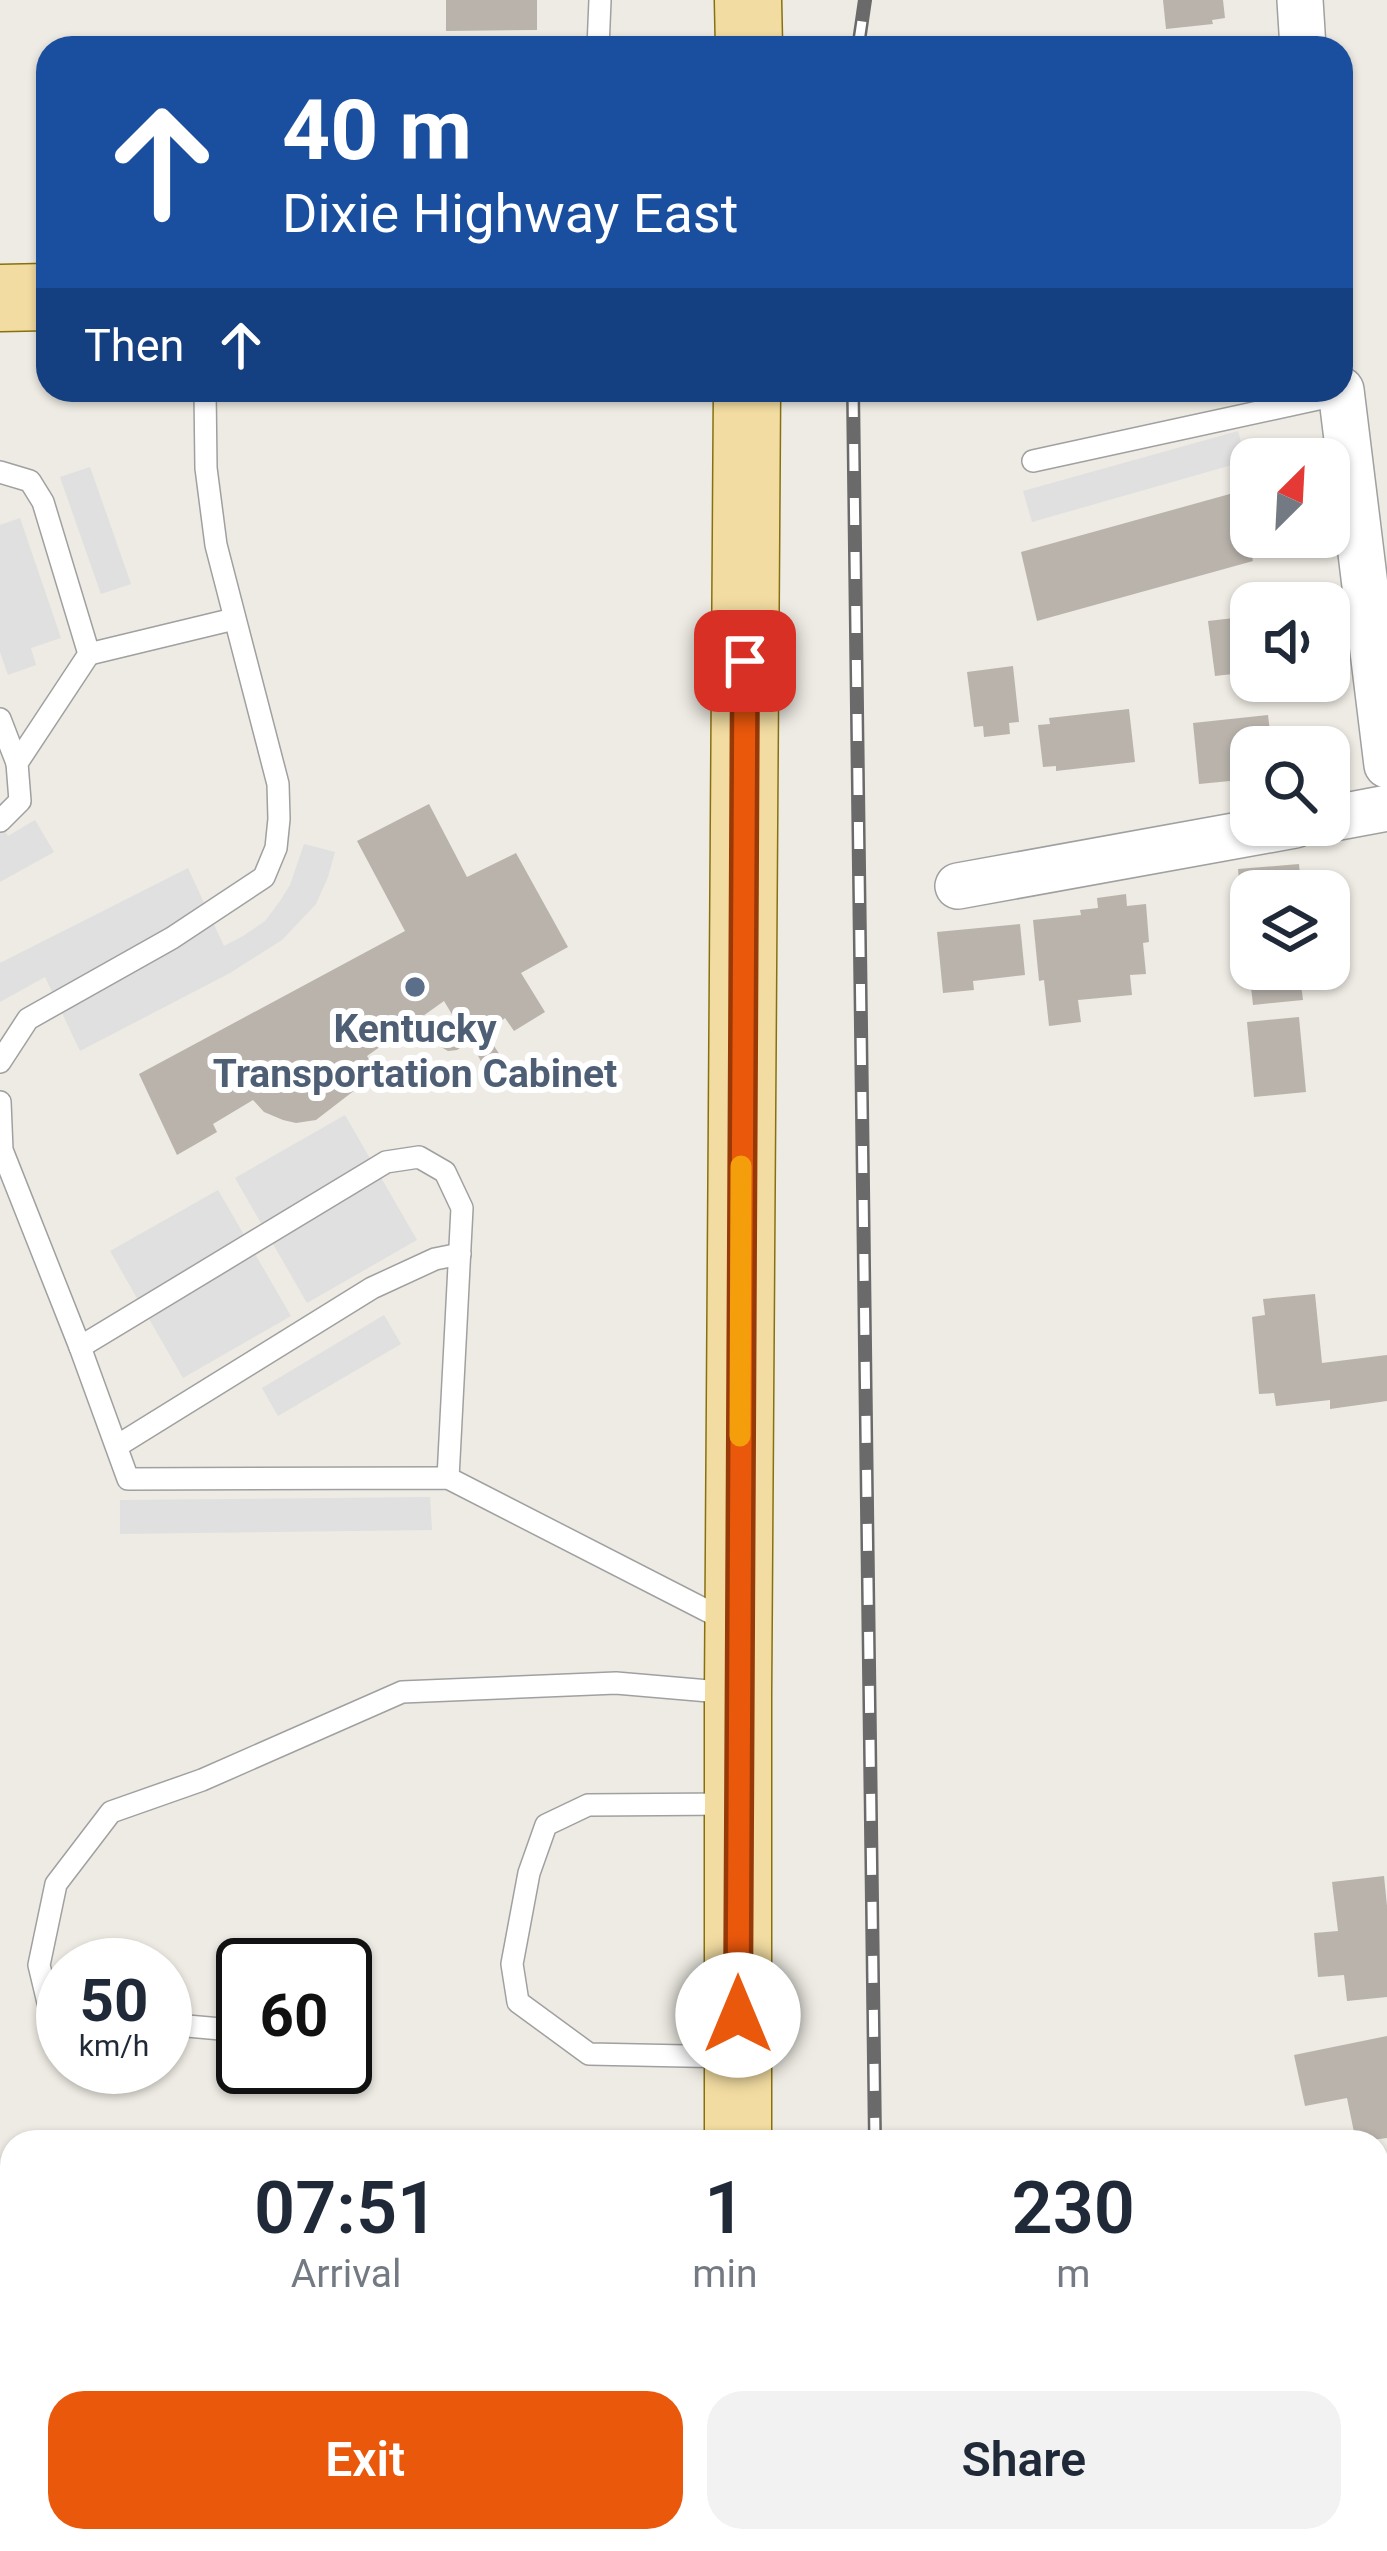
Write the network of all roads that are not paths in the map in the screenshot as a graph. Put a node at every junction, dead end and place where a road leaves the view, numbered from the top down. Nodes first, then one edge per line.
1 (600, 0) edge
2 (748, 0) edge
3 (1300, 0) edge
4 (598, 36) edge
5 (748, 36) edge
6 (1303, 36) edge
7 (36, 297) edge
8 (0, 298) edge
9 (205, 402) edge
10 (747, 402) edge
11 (1354, 411) edge
12 (1033, 460) dead end
13 (0, 472) edge
14 (234, 619) junction
15 (89, 654) junction
16 (0, 719) edge
17 (17, 763) junction
18 (1387, 765) edge
19 (1387, 808) edge
20 (1350, 815) edge
21 (0, 821) edge
22 (1230, 837) edge
23 (958, 886) dead end
24 (0, 1062) edge
25 (0, 1102) edge
26 (460, 1254) junction
27 (80, 1347) junction
28 (117, 1446) junction
29 (448, 1478) junction
30 (739, 1627) junction
31 (738, 1694) junction
32 (738, 1804) junction
33 (45, 1938) edge
34 (738, 2057) junction
35 (739, 2130) edge

1 - 4 lane
2 - 5 main road
3 - 6 street
7 - 8 main road
9 - 14 lane
10 - 30 main road
11 - 12 lane
11 - 18 street
13 - 15 lane
14 - 15 lane
14 - 24 lane
15 - 17 lane
16 - 17 lane
17 - 21 lane
19 - 20 street
22 - 23 street
25 - 27 lane
26 - 27 lane
26 - 28 lane
26 - 29 lane
27 - 28 lane
28 - 29 lane
29 - 30 lane
30 - 31 main road
31 - 32 main road
31 - 33 lane
32 - 34 main road
32 - 34 lane
34 - 35 main road

